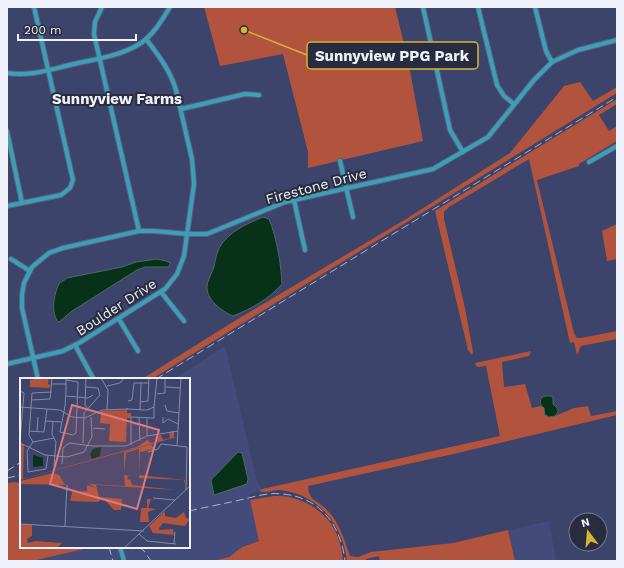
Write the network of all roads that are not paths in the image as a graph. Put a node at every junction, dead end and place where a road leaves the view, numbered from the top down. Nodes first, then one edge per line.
1 (34, 7) edge
2 (102, 7) edge
3 (170, 7) edge
4 (423, 7) edge
5 (478, 7) edge
6 (535, 7) edge
7 (146, 39) junction
8 (617, 40) edge
9 (99, 58) junction
10 (552, 62) junction
11 (49, 70) junction
12 (7, 74) edge
13 (259, 95) dead end
14 (514, 104) junction
15 (181, 109) junction
16 (7, 131) edge
17 (617, 146) edge
18 (463, 152) junction
19 (340, 161) dead end
20 (588, 162) dead end
21 (346, 188) junction
22 (294, 200) junction
23 (22, 203) junction
24 (7, 206) edge
25 (353, 217) dead end
26 (139, 231) junction
27 (188, 234) junction
28 (305, 250) dead end
29 (11, 259) dead end
30 (30, 271) junction
31 (160, 292) junction
32 (119, 319) junction
33 (184, 321) dead end
34 (75, 345) junction
35 (138, 350) dead end
36 (33, 358) junction
37 (7, 364) edge
38 (38, 378) edge
39 (93, 378) dead end
40 (120, 548) edge
41 (124, 561) edge

1 - 11 street
2 - 9 street
3 - 7 street
4 - 18 street
5 - 14 street
6 - 10 street
7 - 9 street
7 - 15 street, Boulder Drive
8 - 10 street, Firestone Drive
9 - 11 street
9 - 26 street
10 - 14 street, Firestone Drive
11 - 12 street
11 - 23 street
13 - 15 street
14 - 18 street, Firestone Drive
15 - 27 street, Boulder Drive
16 - 23 street
17 - 20 street
18 - 21 street, Firestone Drive
19 - 21 street
21 - 22 street, Firestone Drive
21 - 25 street
22 - 27 street, Firestone Drive
22 - 28 street
23 - 24 street
26 - 27 street, Firestone Drive
26 - 30 street, Firestone Drive
27 - 31 street, Boulder Drive
29 - 30 street
30 - 36 street, Firestone Drive
31 - 32 street, Boulder Drive
31 - 33 street
32 - 34 street, Boulder Drive
32 - 35 street
34 - 36 street, Boulder Drive
34 - 39 street
36 - 37 street, Boulder Drive
36 - 38 street, Firestone Drive
40 - 41 street

